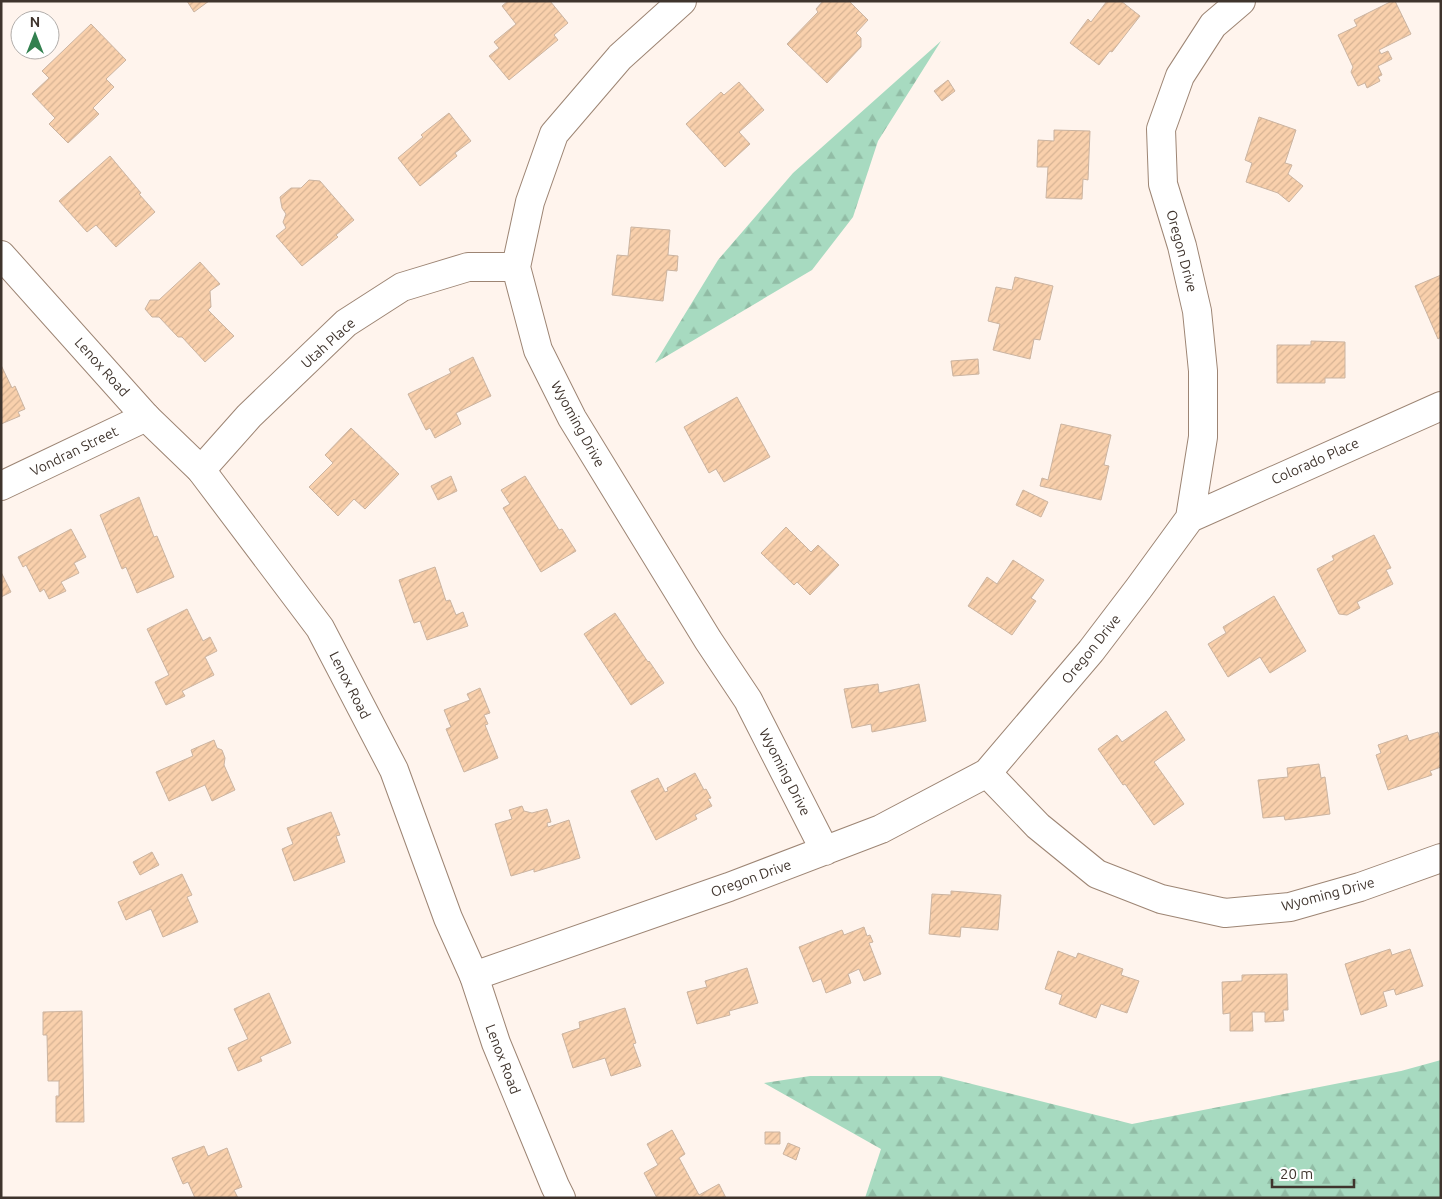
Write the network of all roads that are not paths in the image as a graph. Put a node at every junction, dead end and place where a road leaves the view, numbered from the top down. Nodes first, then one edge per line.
1 (682, 1) edge
2 (1241, 1) edge
3 (1, 255) edge
4 (516, 267) junction
5 (1441, 406) edge
6 (146, 417) junction
7 (201, 470) junction
8 (1, 486) edge
9 (1190, 518) junction
10 (987, 773) junction
11 (825, 851) junction
12 (1441, 858) edge
13 (474, 976) junction
14 (561, 1198) edge

1 - 4 street, Wyoming Drive
2 - 9 street, Oregon Drive
3 - 6 street, Lenox Road
4 - 7 street, Utah Place
4 - 11 street, Wyoming Drive
5 - 9 street, Colorado Place
6 - 7 street, Lenox Road
6 - 8 street, Vondran Street
7 - 13 street, Lenox Road
9 - 10 street, Oregon Drive
10 - 11 street, Oregon Drive
10 - 12 street, Wyoming Drive
11 - 13 street, Oregon Drive
13 - 14 street, Lenox Road

